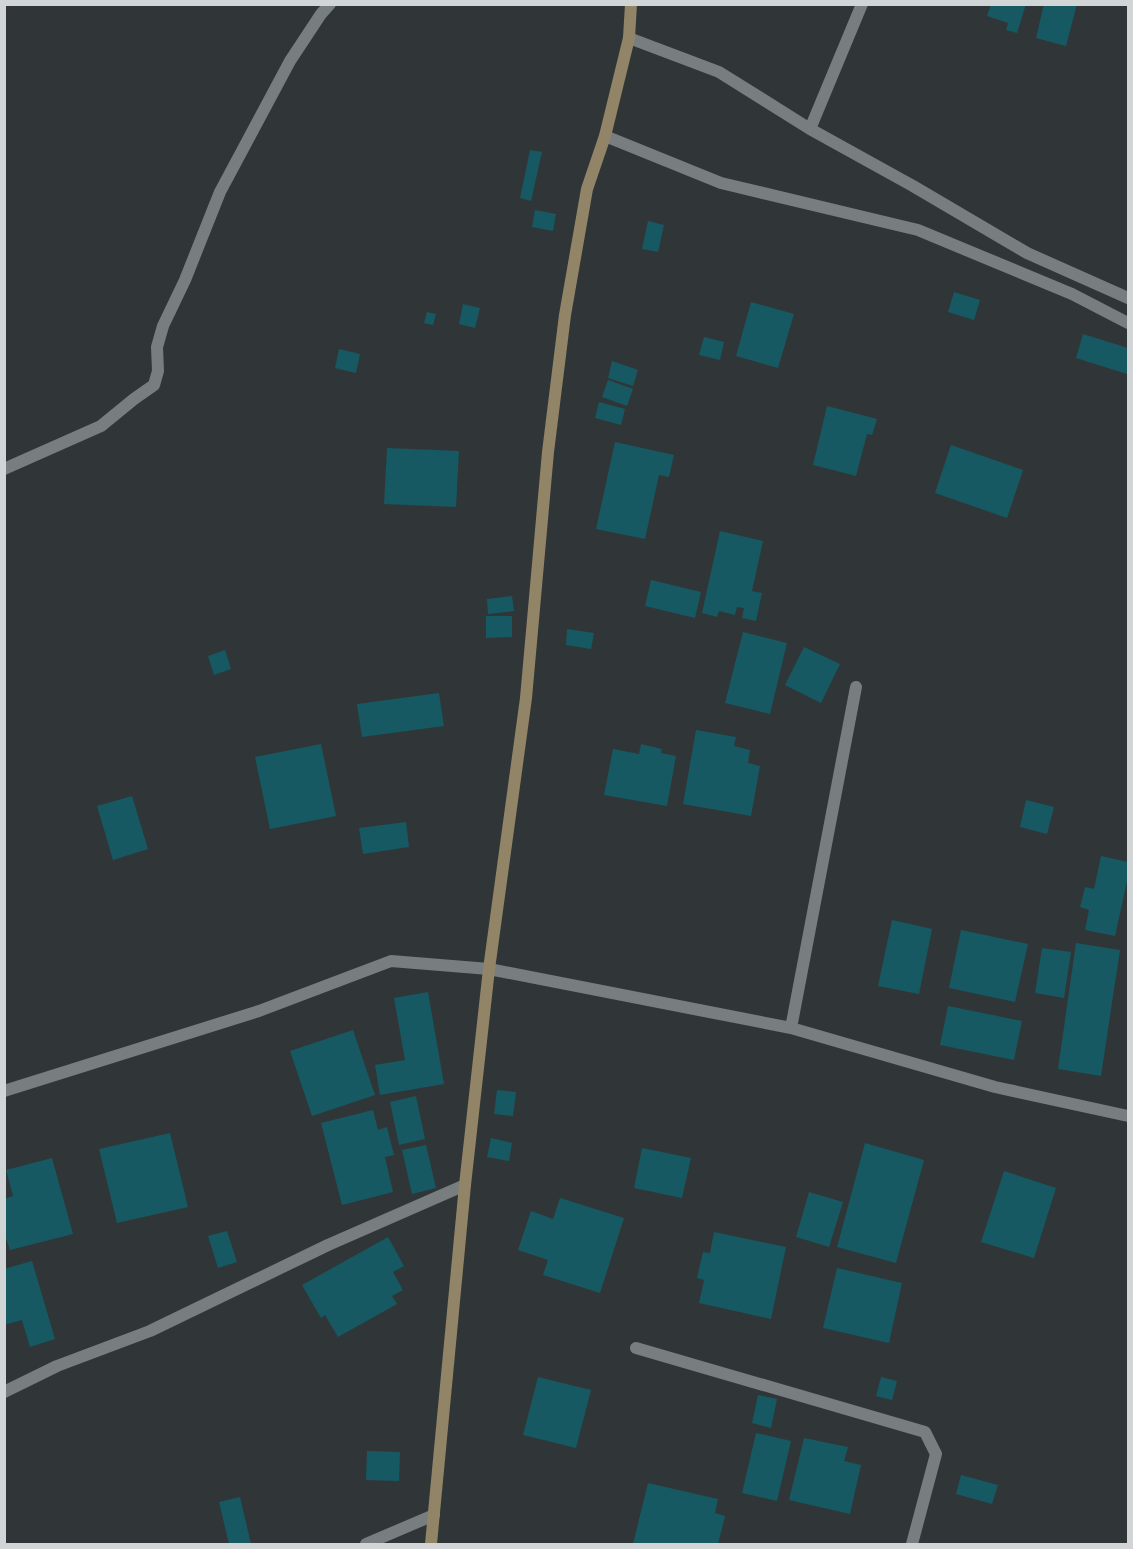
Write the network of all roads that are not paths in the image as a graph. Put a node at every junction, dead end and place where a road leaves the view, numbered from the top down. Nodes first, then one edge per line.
1 (330, 4) edge
2 (631, 4) edge
3 (862, 4) edge
4 (629, 38) junction
5 (810, 129) junction
6 (605, 136) junction
7 (1128, 298) edge
8 (1128, 323) edge
9 (4, 469) edge
10 (856, 687) dead end
11 (489, 969) junction
12 (791, 1028) junction
13 (4, 1091) edge
14 (1128, 1116) edge
15 (465, 1185) junction
16 (636, 1348) dead end
17 (4, 1392) edge
18 (434, 1515) junction
19 (366, 1545) edge
20 (431, 1545) edge
21 (912, 1545) edge

1 - 9 street
2 - 4 street
3 - 5 street
4 - 5 street
4 - 6 street
5 - 7 street
6 - 8 street
6 - 11 street
10 - 12 street
11 - 12 street
11 - 13 street
11 - 15 street
12 - 14 street
15 - 17 street
15 - 18 street
16 - 21 street
18 - 19 street
18 - 20 street

